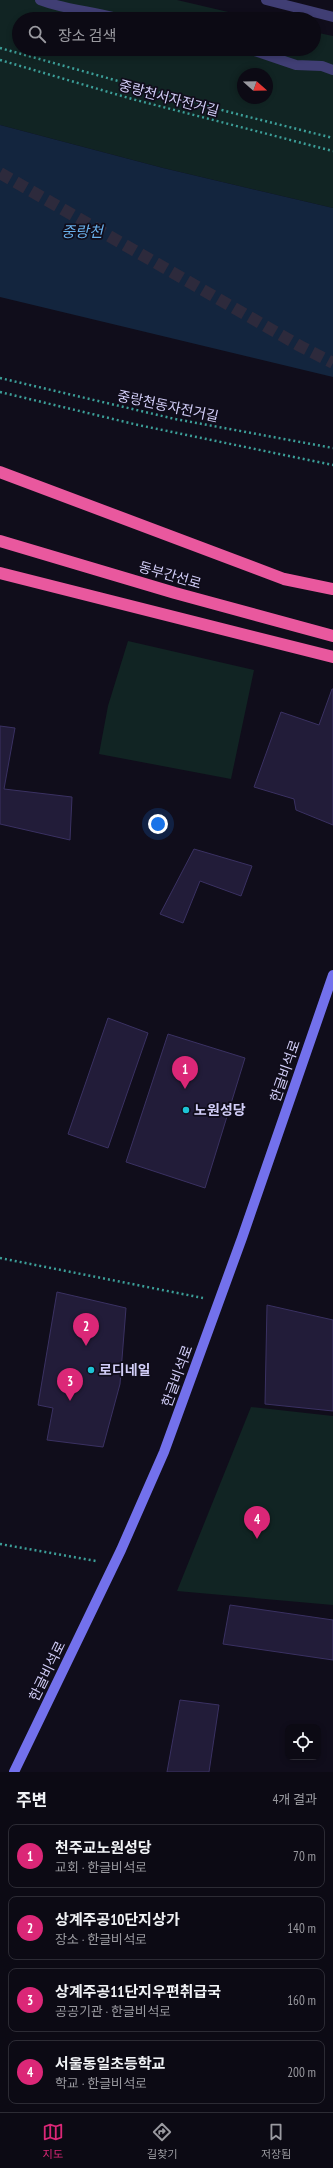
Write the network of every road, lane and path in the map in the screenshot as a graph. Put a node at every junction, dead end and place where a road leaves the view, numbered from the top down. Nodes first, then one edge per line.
1 (40, 0) edge
2 (266, 0) edge
3 (90, 12) edge
4 (313, 12) edge
5 (321, 14) edge
6 (333, 17) edge
7 (0, 48) edge
8 (12, 51) edge
9 (29, 56) edge
10 (270, 56) edge
11 (0, 60) edge
12 (333, 70) edge
13 (333, 138) edge
14 (333, 151) edge
15 (0, 378) edge
16 (0, 392) edge
17 (333, 448) edge
18 (333, 465) edge
19 (0, 472) edge
20 (0, 541) edge
21 (0, 573) edge
22 (333, 589) edge
23 (333, 636) edge
24 (333, 657) edge
25 (333, 976) edge
26 (0, 1258) edge
27 (219, 1301) junction
28 (0, 1544) edge
29 (114, 1565) junction
30 (14, 1772) edge

1 - 3 street
2 - 4 street
5 - 6 street
7 - 8 path
9 - 13 path
10 - 12 street
11 - 14 path, 중랑천서자전거길
15 - 17 path, 중랑천동자전거길
16 - 18 path
19 - 22 highway
20 - 23 highway, 동부간선로
21 - 24 highway
25 - 27 main road, 한글비석로
26 - 27 path
27 - 29 main road, 한글비석로
28 - 29 path
29 - 30 main road, 한글비석로

